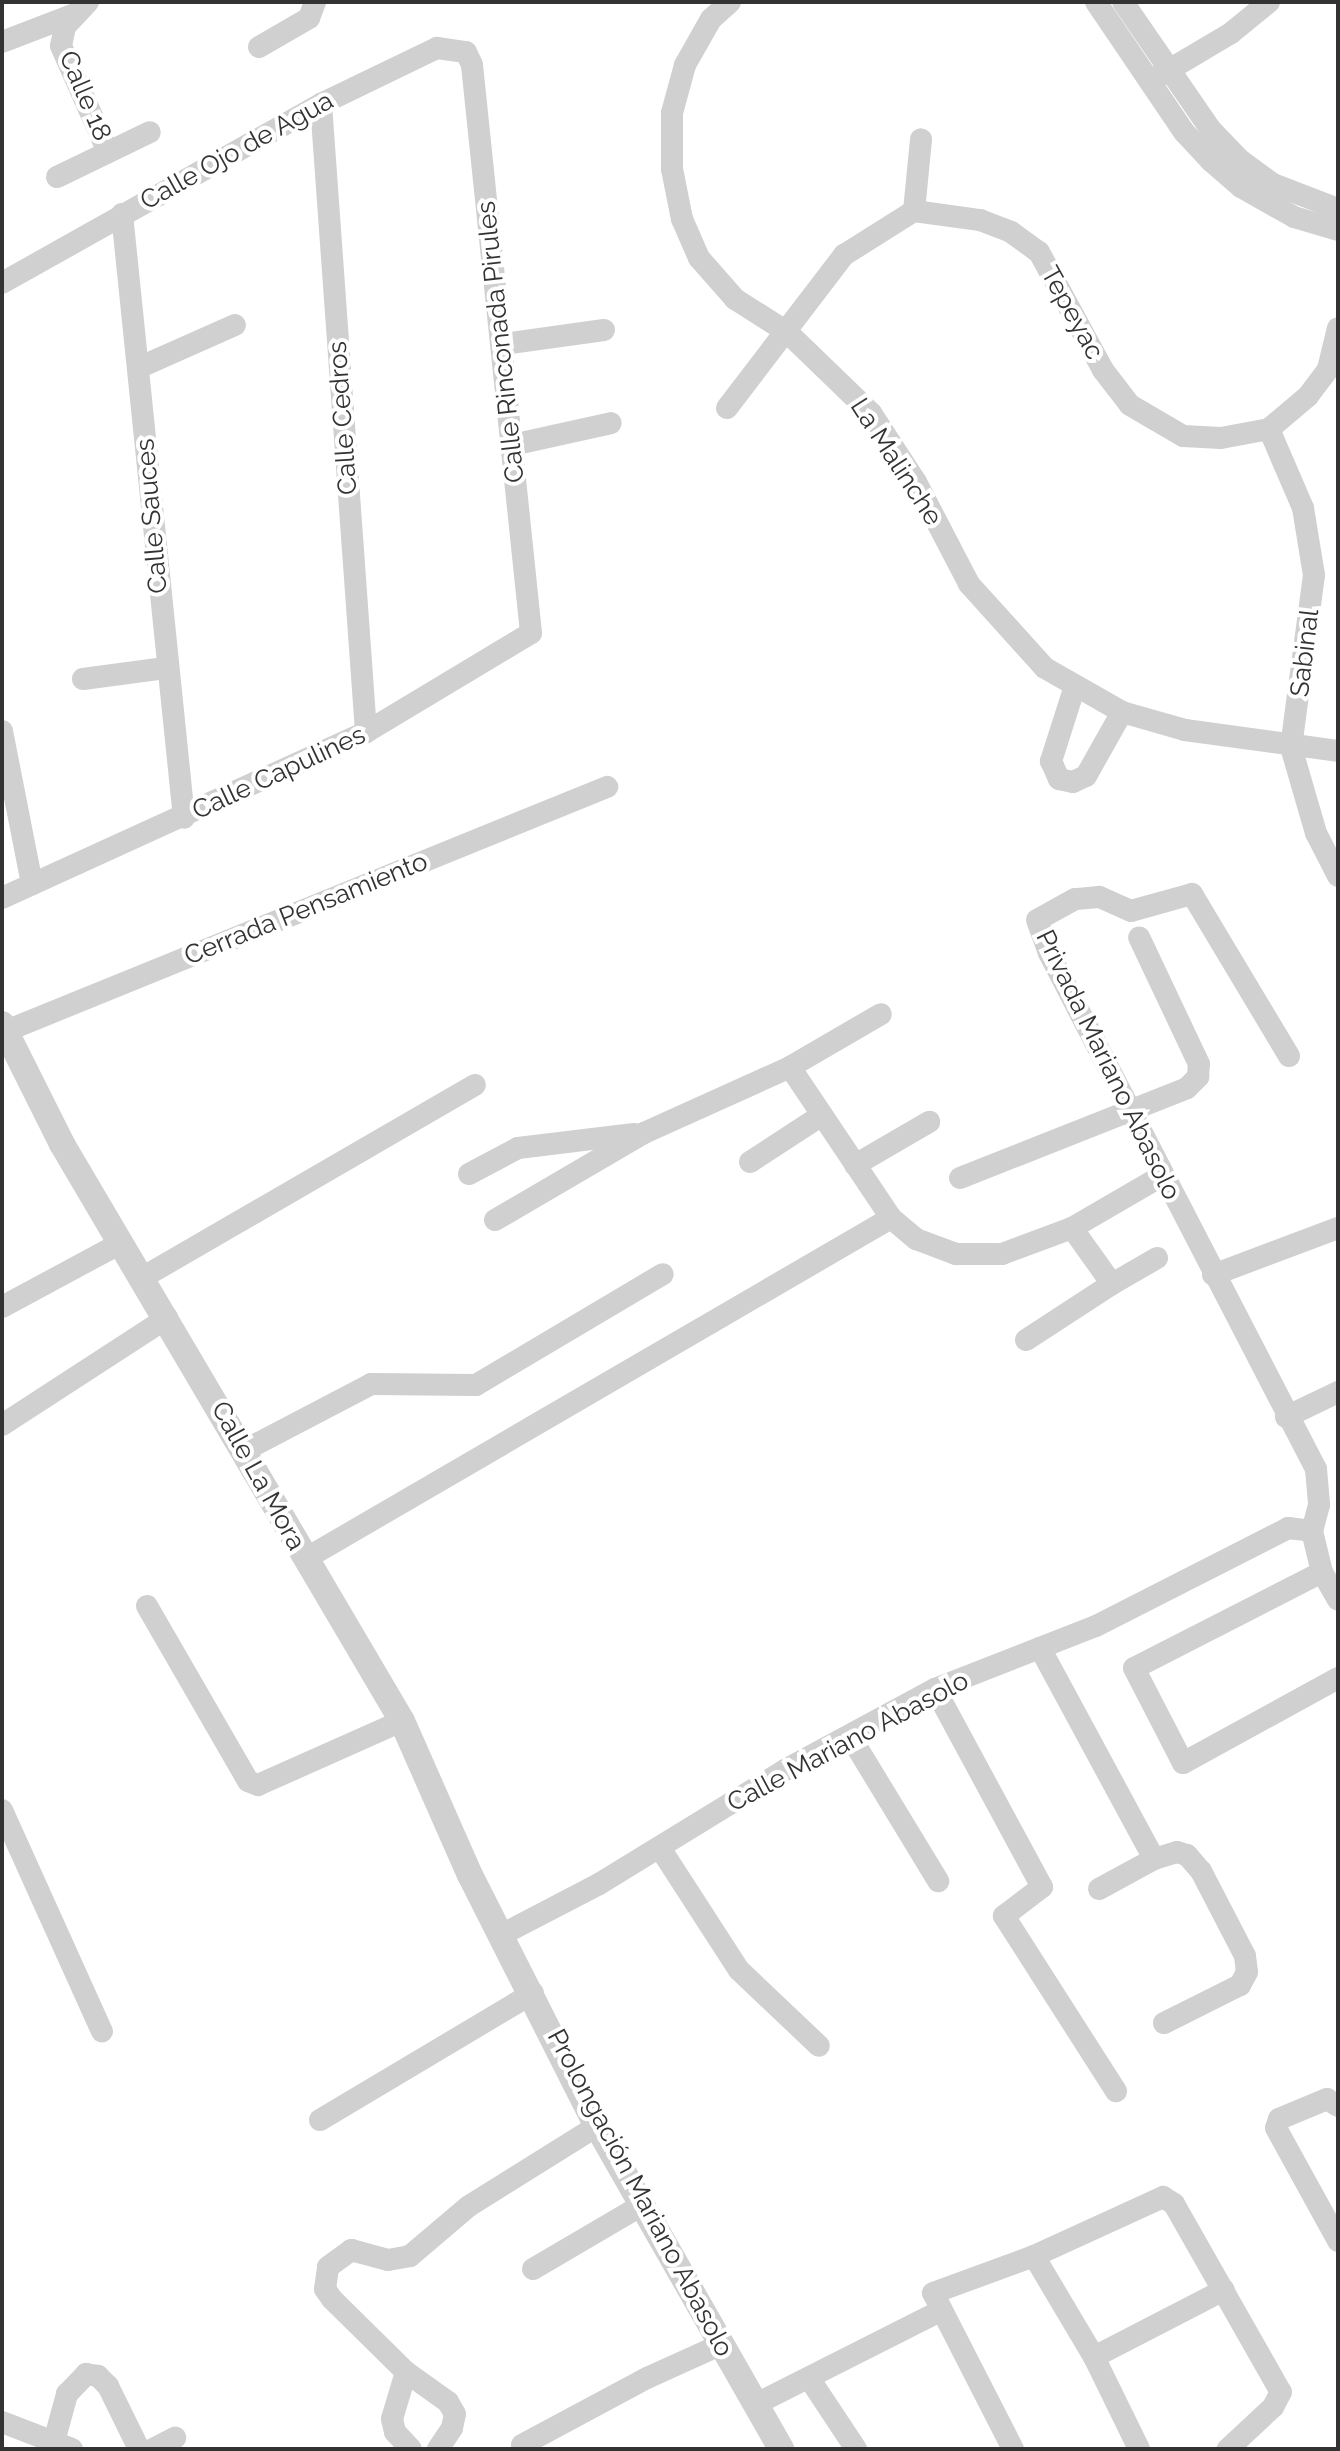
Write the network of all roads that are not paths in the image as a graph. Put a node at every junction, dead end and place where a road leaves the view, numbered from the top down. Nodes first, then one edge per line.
1 (315, 2) edge
2 (730, 2) edge
3 (1096, 2) edge
4 (1123, 2) edge
5 (1269, 2) edge
6 (81, 8) edge
7 (2, 42) edge
8 (259, 47) dead end
9 (472, 65) joint
10 (1169, 70) junction
11 (1149, 81) junction
12 (321, 104) junction
13 (150, 132) dead end
14 (921, 139) dead end
15 (108, 152) junction
16 (57, 177) dead end
17 (1338, 209) edge
18 (914, 211) junction
19 (122, 214) junction
20 (1338, 230) edge
21 (2, 283) edge
22 (235, 325) dead end
23 (1338, 328) edge
24 (604, 330) dead end
25 (787, 332) junction
26 (503, 344) junction
27 (138, 368) junction
28 (727, 408) dead end
29 (611, 423) dead end
30 (1269, 429) junction
31 (512, 445) junction
32 (531, 618) joint
33 (165, 668) junction
34 (83, 679) dead end
35 (1074, 689) junction
36 (1122, 712) junction
37 (2, 731) edge
38 (366, 732) junction
39 (1291, 747) junction
40 (1338, 751) edge
41 (607, 787) dead end
42 (184, 818) junction
43 (1338, 876) edge
44 (32, 884) junction
45 (2, 898) edge
46 (1139, 937) dead end
47 (881, 1014) dead end
48 (4, 1027) edge
49 (1289, 1056) dead end
50 (790, 1067) junction
51 (475, 1085) dead end
52 (1130, 1112) junction
53 (822, 1115) junction
54 (929, 1122) dead end
55 (644, 1133) junction
56 (750, 1162) dead end
57 (855, 1165) junction
58 (469, 1174) dead end
59 (1163, 1175) junction
60 (960, 1178) dead end
61 (891, 1218) junction
62 (495, 1220) dead end
63 (1072, 1228) junction
64 (1338, 1228) edge
65 (119, 1244) junction
66 (1157, 1258) dead end
67 (663, 1274) dead end
68 (1213, 1275) junction
69 (140, 1279) junction
70 (1112, 1284) junction
71 (2, 1307) edge
72 (167, 1318) junction
73 (1026, 1340) dead end
74 (1338, 1392) edge
75 (1286, 1417) junction
76 (2, 1425) edge
77 (245, 1450) junction
78 (1312, 1531) junction
79 (305, 1559) junction
80 (1322, 1572) junction
81 (1338, 1600) edge
82 (147, 1606) dead end
83 (1040, 1648) junction
84 (1338, 1678) edge
85 (935, 1689) junction
86 (402, 1721) junction
87 (850, 1736) junction
88 (2, 1810) edge
89 (660, 1848) junction
90 (1154, 1859) junction
91 (938, 1881) dead end
92 (1099, 1889) dead end
93 (503, 1934) junction
94 (533, 1993) junction
95 (1164, 2023) dead end
96 (102, 2031) dead end
97 (819, 2046) dead end
98 (1116, 2091) dead end
99 (1338, 2106) edge
100 (320, 2120) dead end
101 (597, 2126) junction
102 (642, 2205) junction
103 (1338, 2241) edge
104 (1034, 2256) junction
105 (533, 2269) dead end
106 (1224, 2290) junction
107 (942, 2310) junction
108 (720, 2345) junction
109 (1094, 2357) junction
110 (406, 2372) junction
111 (809, 2378) junction
112 (756, 2404) junction
113 (2, 2422) edge
114 (175, 2438) dead end
115 (64, 2444) edge
116 (139, 2449) edge
117 (153, 2449) edge
118 (411, 2449) edge
119 (438, 2449) edge
120 (524, 2449) edge
121 (781, 2449) edge
122 (856, 2449) edge
123 (1013, 2449) edge
124 (1139, 2449) edge
125 (1228, 2449) edge

1 - 8 street
2 - 25 street, La Malinche
3 - 11 street
4 - 10 street
5 - 10 street
6 - 7 street
6 - 15 street, Calle 18
9 - 12 street, Calle Ojo de Agua
9 - 26 street, Calle Rinconada Pirules
10 - 11 street
10 - 17 street
11 - 20 street
12 - 19 street, Calle Ojo de Agua
12 - 38 street, Calle Cedros
13 - 15 street
14 - 18 street
15 - 16 street
18 - 25 street
18 - 30 street, Tepeyac
19 - 21 street, Calle Ojo de Agua
19 - 27 street, Calle Sauces
22 - 27 street
23 - 30 street, Tepeyac
24 - 26 street
25 - 28 street
25 - 35 street, La Malinche
26 - 31 street, Calle Rinconada Pirules
27 - 33 street, Calle Sauces
29 - 31 street
30 - 39 street, Sabinal
31 - 32 street, Calle Rinconada Pirules
32 - 38 street, Calle Capulines
33 - 34 street
33 - 42 street, Calle Sauces
35 - 36 street, La Malinche
35 - 36 street
36 - 39 street, La Malinche
37 - 44 street
38 - 42 street, Calle Capulines
39 - 40 street, La Malinche
39 - 43 street, Sabinal
41 - 48 street, Cerrada Pensamiento
42 - 44 street, Calle Capulines
44 - 45 street, Calle Capulines
46 - 52 street
47 - 50 street
48 - 65 street, Calle La Mora
49 - 52 street, Privada Mariano Abasolo
50 - 53 street
50 - 55 street
51 - 69 street
52 - 59 street, Privada Mariano Abasolo
52 - 60 street
53 - 56 street
53 - 57 street
54 - 57 street
55 - 58 street
55 - 62 street
57 - 61 street
59 - 63 street
59 - 68 street, Privada Mariano Abasolo
61 - 63 street
61 - 79 street
63 - 70 street
64 - 68 street
65 - 69 street, Calle La Mora
65 - 71 street
66 - 70 street
67 - 77 street
68 - 75 street, Privada Mariano Abasolo
69 - 72 street, Calle La Mora
70 - 73 street
72 - 76 street
72 - 77 street, Calle La Mora
74 - 75 street
75 - 78 street, Privada Mariano Abasolo
77 - 79 street, Calle La Mora
78 - 80 street
78 - 83 street, Calle Mariano Abasolo
79 - 86 street, Calle La Mora
80 - 81 street
80 - 84 street
82 - 86 street
83 - 85 street, Calle Mariano Abasolo
83 - 90 street
85 - 87 street, Calle Mariano Abasolo
85 - 98 street
86 - 93 street, Calle La Mora
87 - 89 street, Calle Mariano Abasolo
87 - 91 street
88 - 96 street
89 - 93 street, Calle Mariano Abasolo
89 - 97 street
90 - 92 street
90 - 95 street
93 - 94 street, Prolongación Mariano Abasolo
94 - 100 street
94 - 101 street, Prolongación Mariano Abasolo
99 - 103 street
101 - 102 street, Prolongación Mariano Abasolo
101 - 110 street
102 - 105 street
102 - 108 street, Prolongación Mariano Abasolo
104 - 106 street
104 - 107 street
104 - 109 street
106 - 109 street
106 - 125 street
107 - 111 street
107 - 123 street
108 - 112 street, Prolongación Mariano Abasolo
108 - 120 street
109 - 124 street
110 - 118 street
110 - 119 street
111 - 112 street
111 - 122 street
112 - 121 street, Prolongación Mariano Abasolo
113 - 115 street
114 - 117 street
115 - 116 street

